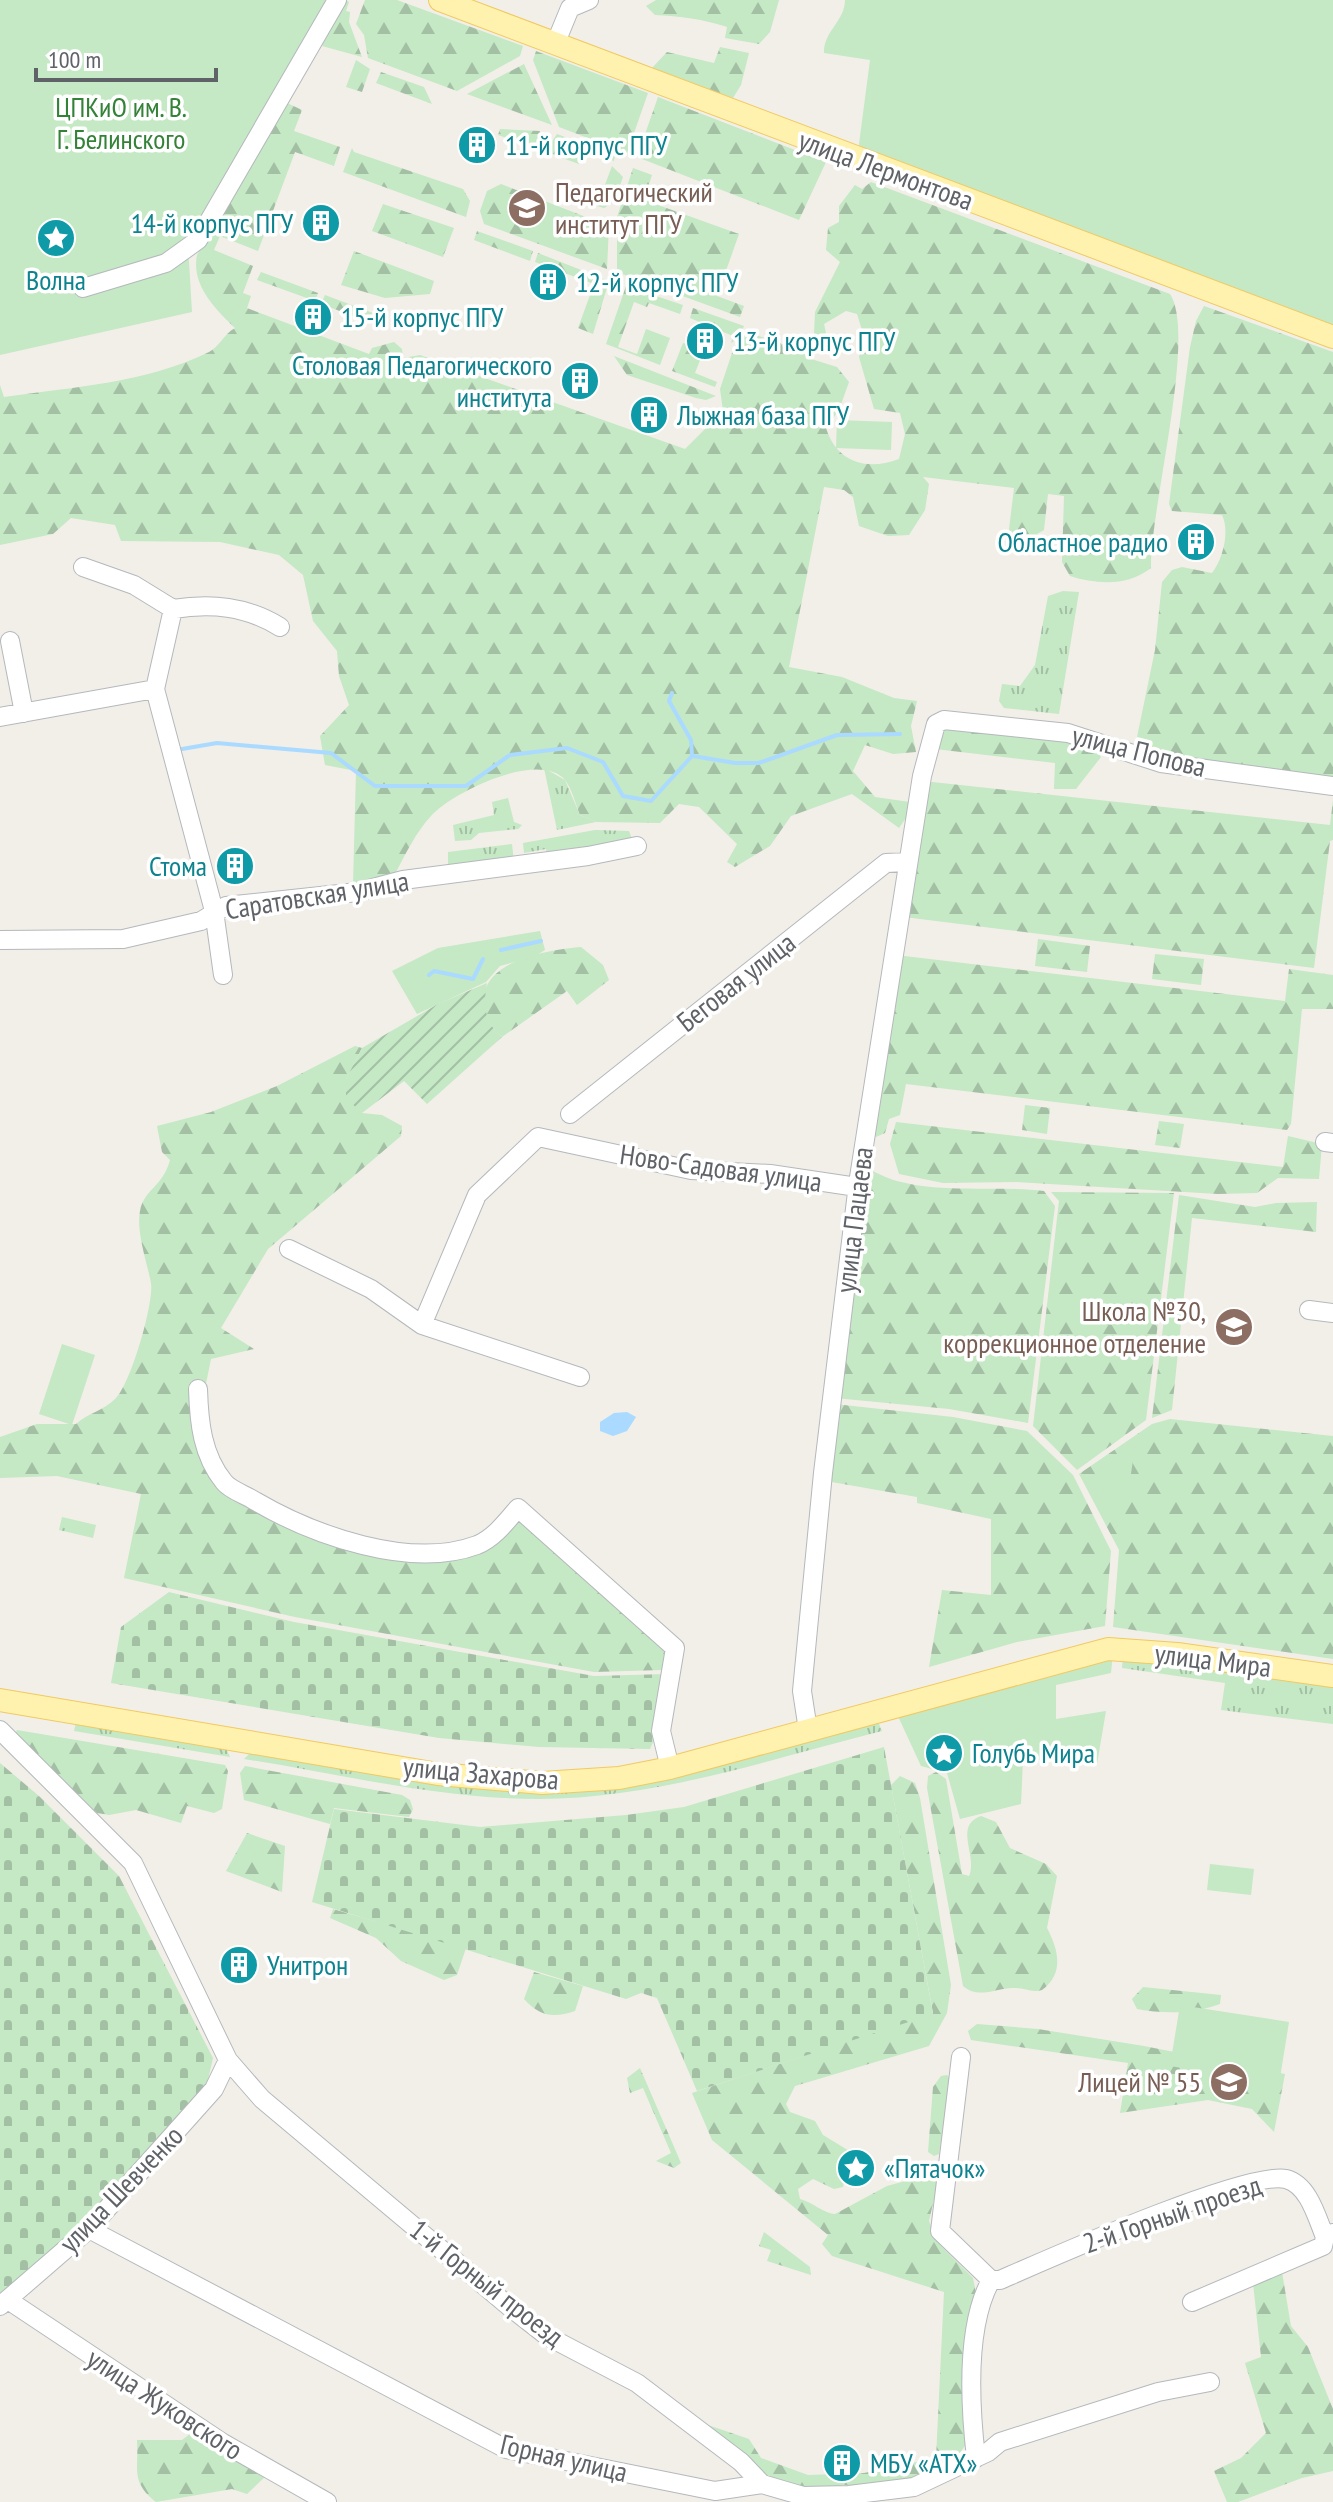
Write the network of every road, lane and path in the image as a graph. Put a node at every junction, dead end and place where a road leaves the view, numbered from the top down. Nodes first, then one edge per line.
1 (337, 0) edge
2 (440, 0) edge
3 (589, 0) edge
4 (556, 42) junction
5 (83, 288) dead end
6 (1333, 337) edge
7 (83, 567) dead end
8 (173, 609) junction
9 (280, 627) dead end
10 (10, 641) dead end
11 (155, 689) junction
12 (24, 713) junction
13 (0, 717) edge
14 (944, 720) joint
15 (1333, 786) edge
16 (637, 846) dead end
17 (907, 862) junction
18 (214, 911) junction
19 (0, 940) edge
20 (223, 975) dead end
21 (570, 1114) dead end
22 (857, 1187) junction
23 (289, 1249) dead end
24 (1309, 1310) dead end
25 (1333, 1313) edge
26 (422, 1325) junction
27 (580, 1377) dead end
28 (198, 1389) dead end
29 (1094, 1651) joint
30 (1333, 1676) edge
31 (0, 1700) edge
32 (0, 1730) edge
33 (808, 1730) junction
34 (670, 1768) junction
35 (961, 2057) dead end
36 (228, 2060) junction
37 (89, 2229) junction
38 (1329, 2235) edge
39 (991, 2280) junction
40 (1192, 2302) dead end
41 (4, 2303) edge
42 (1210, 2382) dead end
43 (976, 2458) junction
44 (762, 2484) junction
45 (327, 2502) edge

1 - 5 street
2 - 4 main road, улица Лермонтова
3 - 4 street
4 - 6 main road, улица Лермонтова
7 - 8 street
8 - 9 street
8 - 11 street
10 - 12 street
11 - 12 street
11 - 18 street
12 - 13 street
14 - 15 street, улица Попова
14 - 17 street, улица Пацаева
16 - 18 street, Саратовская улица
17 - 21 street, Беговая улица
17 - 22 street, улица Пацаева
18 - 19 street, Саратовская улица
18 - 20 street
22 - 26 street, Ново-Садовая улица
22 - 33 street, улица Пацаева
23 - 26 street
24 - 25 street
26 - 27 street
28 - 34 street
29 - 30 main road, улица Мира
29 - 33 main road, улица Захарова
31 - 34 main road, улица Захарова
32 - 36 street, 1-й Горный проезд
33 - 34 main road, улица Захарова
35 - 39 street
36 - 37 street, улица Шевченко
36 - 44 street, 1-й Горный проезд
37 - 41 street, улица Шевченко
37 - 44 street, Горная улица
38 - 39 street, 2-й Горный проезд
38 - 40 street
39 - 43 street
41 - 45 street, улица Жуковского
42 - 43 street, Горная улица
43 - 44 street, Горная улица

